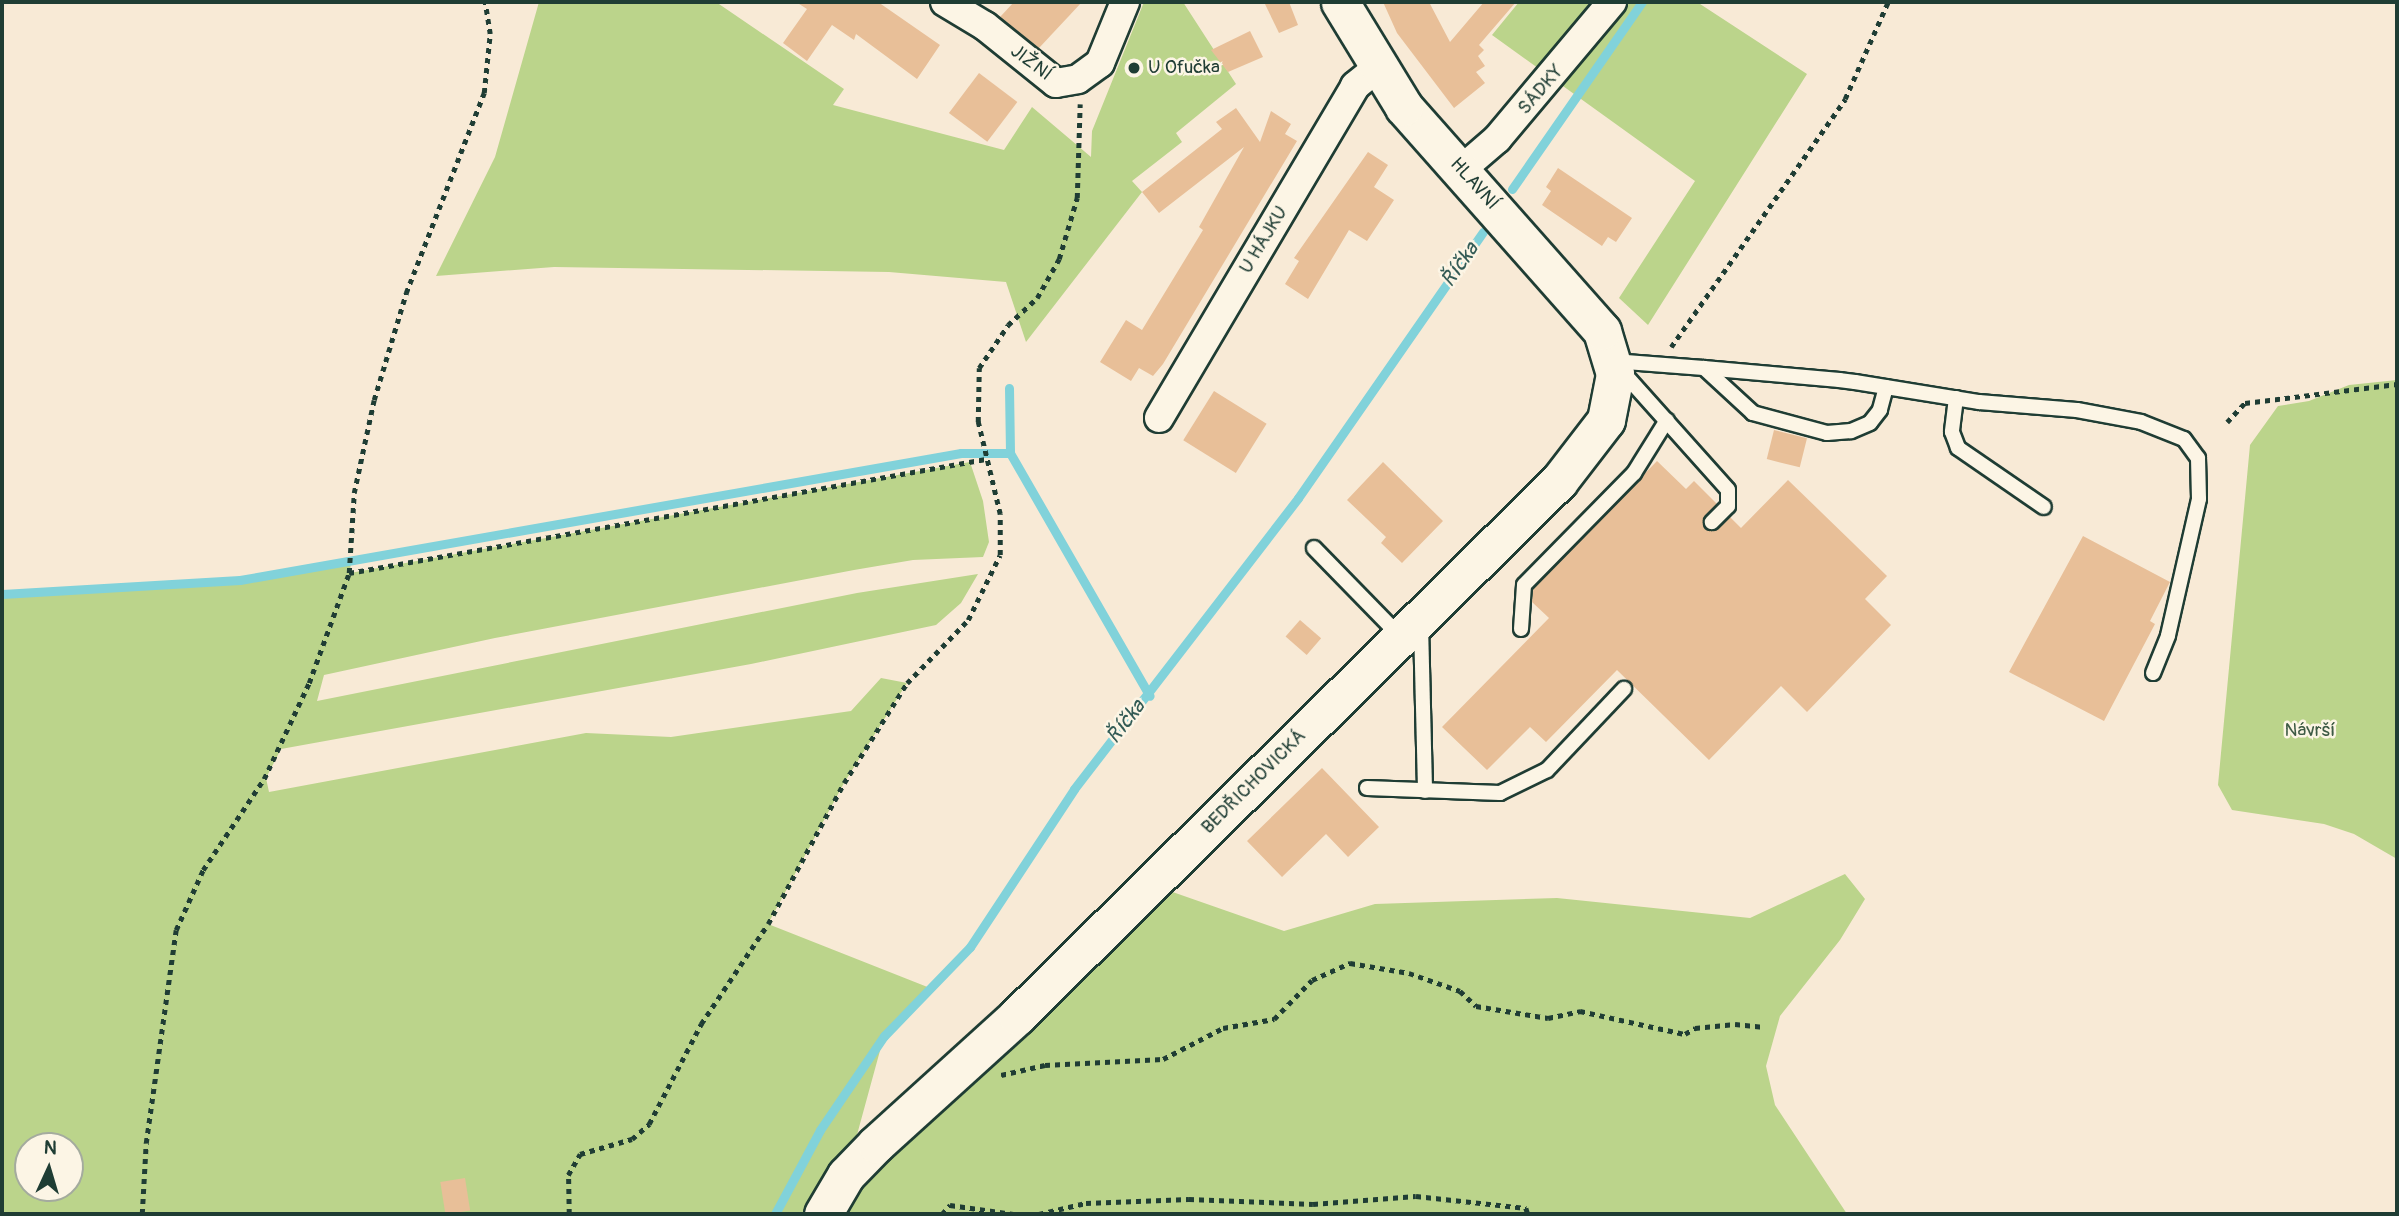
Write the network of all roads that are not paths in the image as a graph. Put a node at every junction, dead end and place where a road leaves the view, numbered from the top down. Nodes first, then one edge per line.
1 (945, 2) edge
2 (1125, 2) edge
3 (1340, 2) edge
4 (1612, 2) edge
5 (1377, 68) junction
6 (1461, 170) junction
7 (1613, 361) junction
8 (1704, 368) junction
9 (1886, 387) junction
10 (1956, 398) junction
11 (1159, 418) dead end
12 (1667, 420) junction
13 (2044, 507) dead end
14 (1712, 522) dead end
15 (1314, 548) dead end
16 (1411, 627) junction
17 (1521, 629) dead end
18 (2153, 673) dead end
19 (1624, 689) dead end
20 (1367, 788) dead end
21 (1424, 791) junction
22 (823, 1214) edge

1 - 2 street, JIŽNÍ
3 - 5 street, HLAVNÍ
4 - 6 street, SÁDKY
5 - 6 street, HLAVNÍ
5 - 11 street, U HÁJKU
6 - 7 street, HLAVNÍ
7 - 8 lane
7 - 12 lane
7 - 16 street, BEDŘICHOVICKÁ
8 - 9 lane
8 - 9 lane
9 - 10 lane
10 - 13 lane
10 - 18 lane
12 - 14 lane
12 - 17 lane
15 - 16 lane
16 - 21 lane
16 - 22 street, BEDŘICHOVICKÁ
19 - 21 lane
20 - 21 lane

